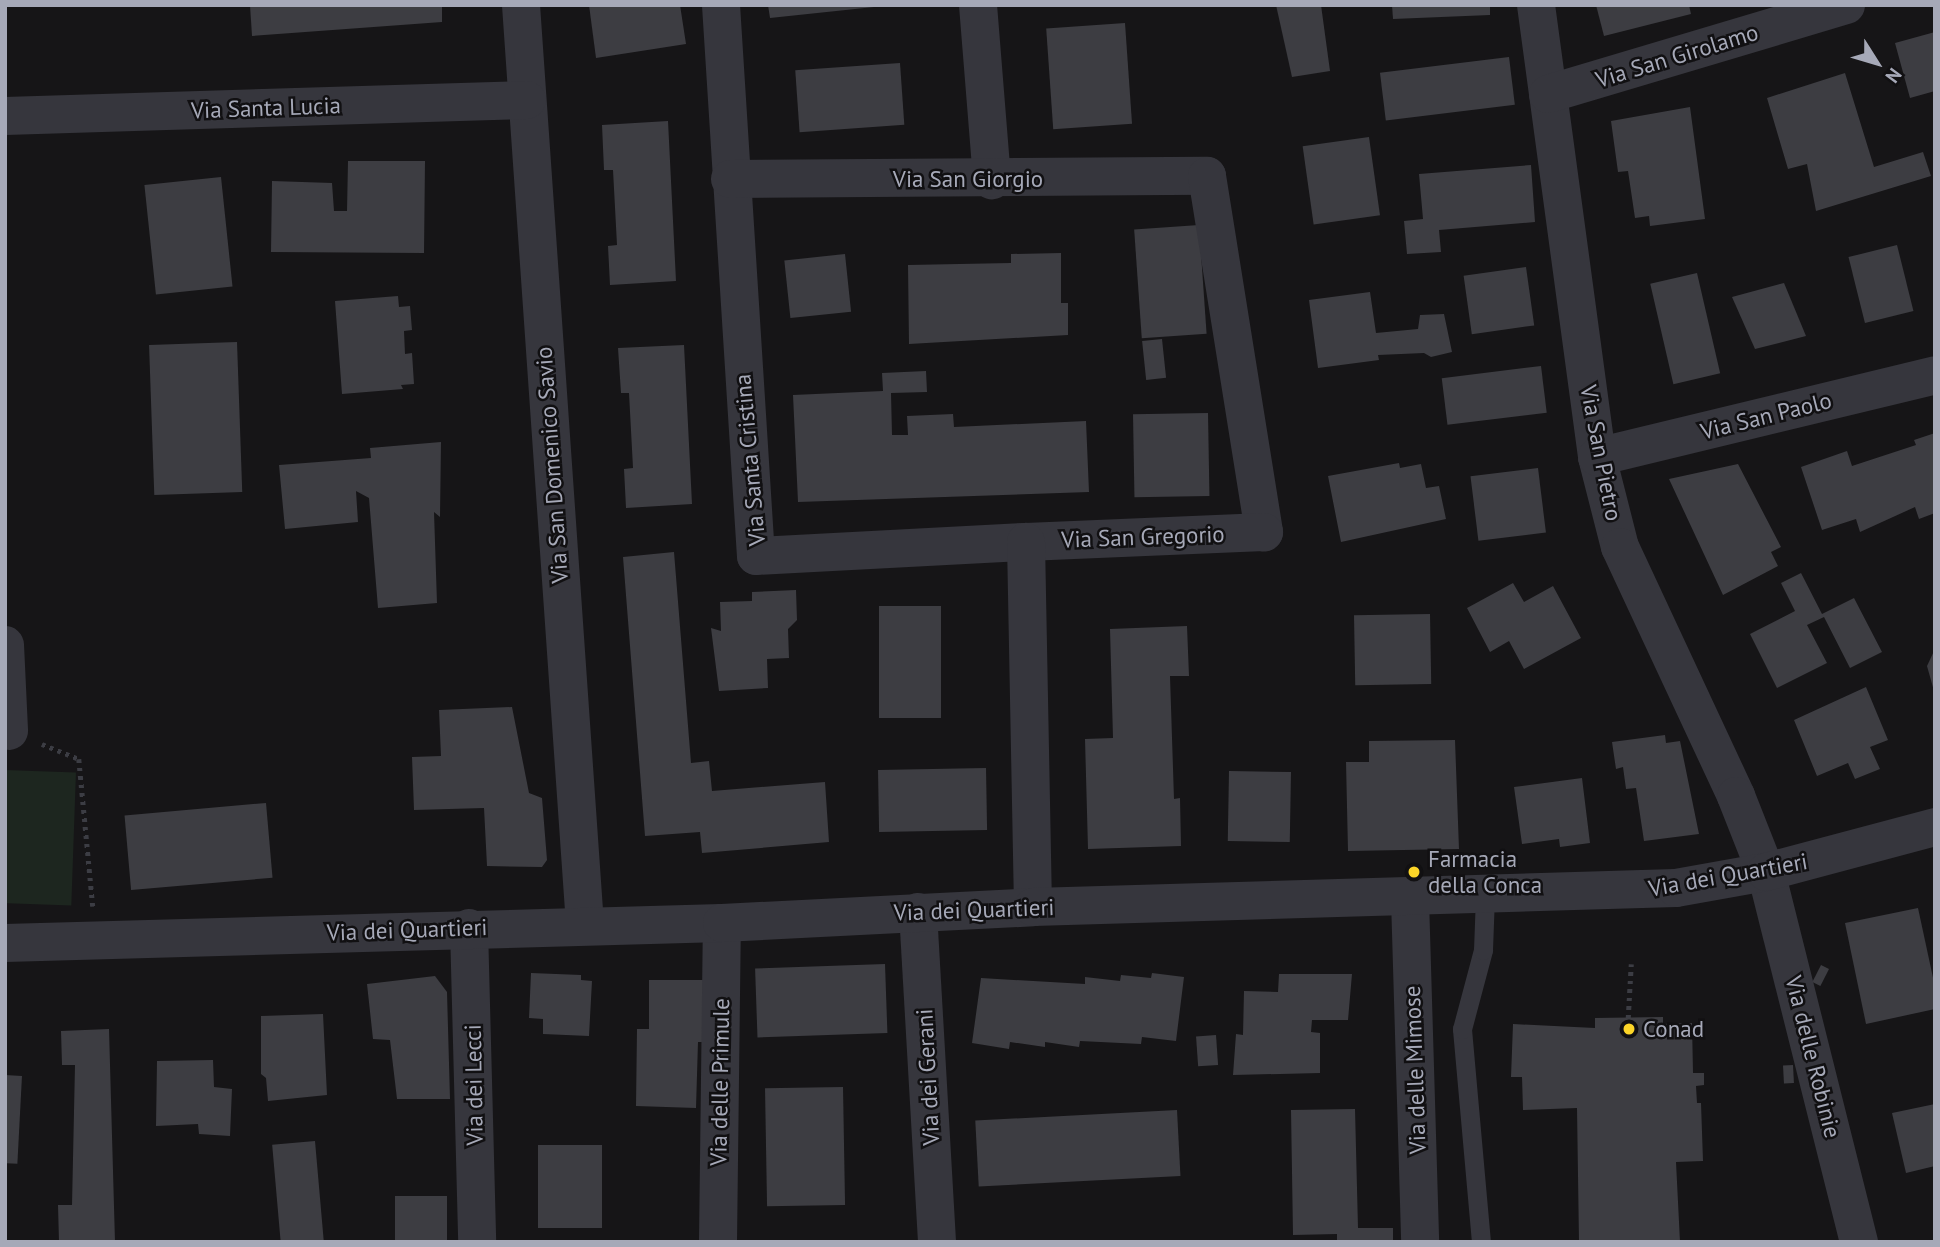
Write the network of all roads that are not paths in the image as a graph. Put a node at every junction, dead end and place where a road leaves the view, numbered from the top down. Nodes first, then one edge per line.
1 (521, 5) edge
2 (721, 5) edge
3 (978, 5) edge
4 (1536, 5) edge
5 (1846, 5) edge
6 (1548, 94) junction
7 (527, 100) junction
8 (5, 116) edge
9 (1206, 176) joint
10 (730, 179) junction
11 (992, 180) junction
12 (1935, 375) edge
13 (1597, 457) junction
14 (1026, 542) junction
15 (5, 645) edge
16 (9, 731) road end
17 (1935, 827) edge
18 (1766, 872) junction
19 (1485, 896) junction
20 (1410, 899) junction
21 (1033, 907) junction
22 (918, 912) junction
23 (722, 923) junction
24 (585, 924) junction
25 (469, 928) junction
26 (5, 943) edge
27 (477, 1242) edge
28 (718, 1242) edge
29 (937, 1242) edge
30 (1420, 1242) edge
31 (1481, 1242) edge
32 (1859, 1242) edge

1 - 7 street, Via San Domenico Savio
2 - 10 street
3 - 11 street
4 - 6 street, Via San Pietro
5 - 6 street, Via San Girolamo
6 - 13 street, Via San Pietro
7 - 8 street, Via Santa Lucia
7 - 24 street, Via San Domenico Savio
9 - 11 street, Via San Giorgio
9 - 14 street, Via San Gregorio
10 - 11 street, Via San Giorgio
10 - 14 street, Via Santa Cristina
12 - 13 street, Via San Paolo
13 - 18 street, Via San Pietro
14 - 21 street
15 - 16 street
17 - 18 street, Via dei Quartieri
18 - 19 street, Via dei Quartieri
18 - 32 street, Via delle Robinie
19 - 20 street, Via dei Quartieri
19 - 31 lane
20 - 21 street, Via dei Quartieri
20 - 30 street, Via delle Mimose
21 - 22 street, Via dei Quartieri
22 - 23 street, Via dei Quartieri
22 - 29 street, Via dei Gerani
23 - 24 street, Via dei Quartieri
23 - 28 street, Via delle Primule
24 - 25 street, Via dei Quartieri
25 - 26 street, Via dei Quartieri
25 - 27 street, Via dei Lecci

